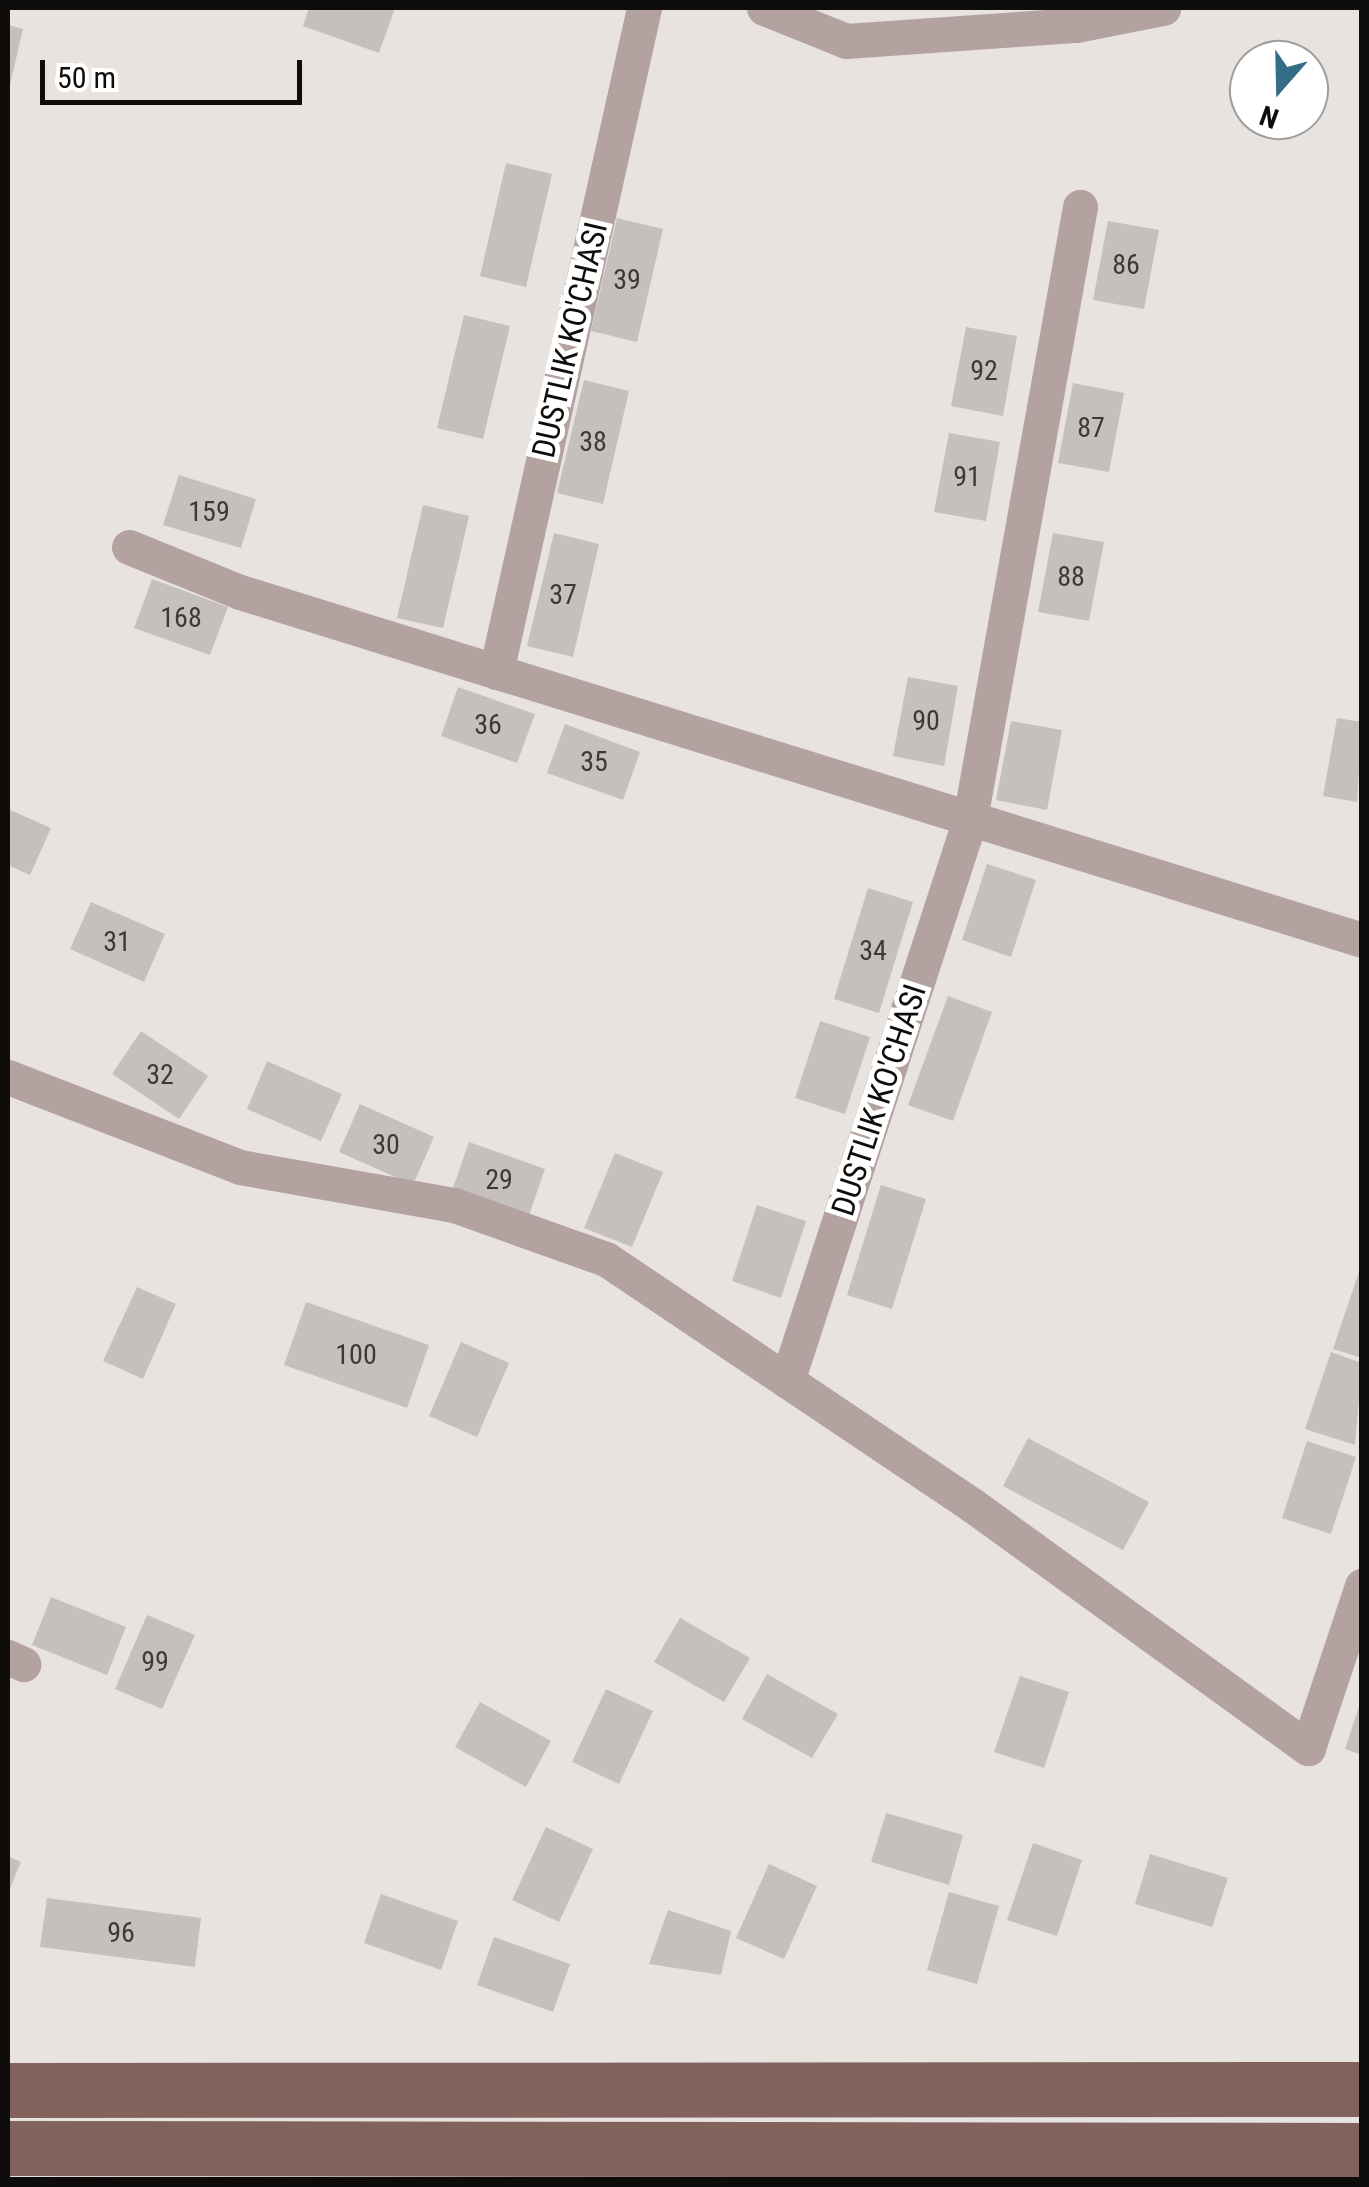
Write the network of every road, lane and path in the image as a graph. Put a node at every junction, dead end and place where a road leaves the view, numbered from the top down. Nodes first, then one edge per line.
1 (644, 8) edge
2 (764, 8) edge
3 (1163, 8) edge
4 (1080, 207) dead end
5 (129, 547) dead end
6 (496, 672) junction
7 (970, 819) junction
8 (1362, 940) edge
9 (8, 1077) edge
10 (787, 1381) junction
11 (1362, 1586) edge
12 (1362, 2089) edge
13 (8, 2090) edge
14 (1236, 2091) junction
15 (8, 2148) edge
16 (1238, 2150) junction
17 (1362, 2150) edge
18 (427, 2164) edge

1 - 6 street, DUSTLIK KO'CHASI
2 - 3 street
4 - 7 street, DUSTLIK KO'CHASI
5 - 6 street
6 - 7 street
7 - 8 street
7 - 10 street, DUSTLIK KO'CHASI
9 - 10 street
10 - 11 street
12 - 14 highway
13 - 14 highway
14 - 16 highway
15 - 18 highway
16 - 17 highway
16 - 18 highway

